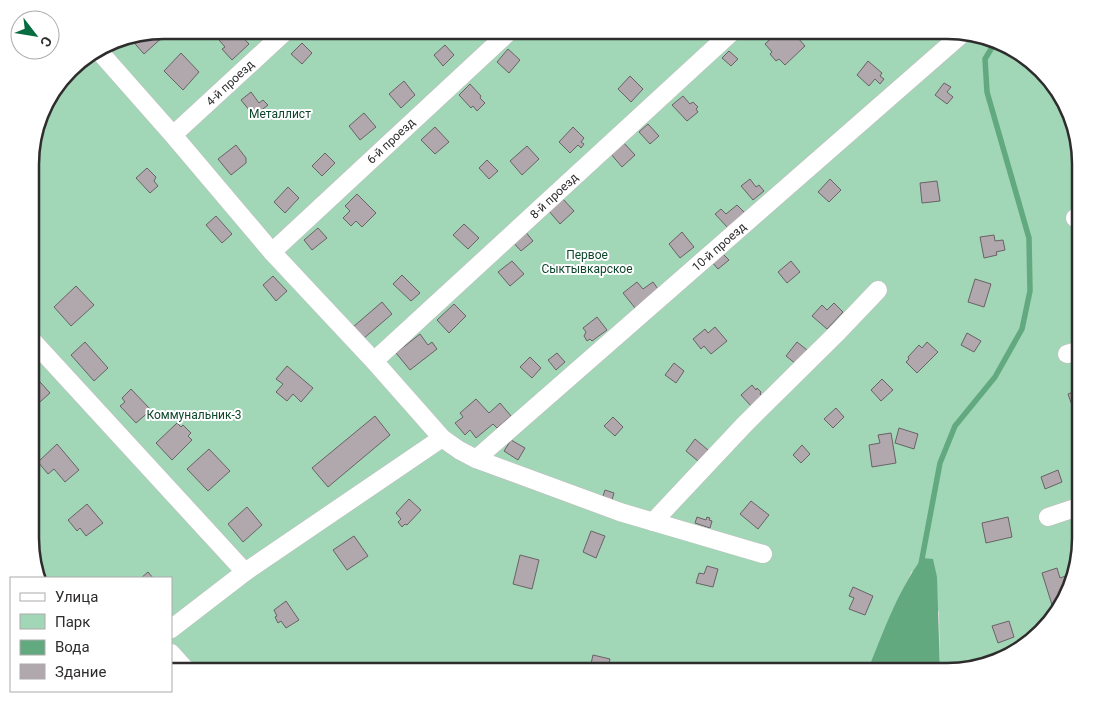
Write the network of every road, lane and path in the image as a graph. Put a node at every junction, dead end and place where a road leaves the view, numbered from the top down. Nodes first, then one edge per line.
1 (277, 39) edge
2 (501, 39) edge
3 (724, 39) edge
4 (956, 39) edge
5 (102, 55) edge
6 (173, 135) junction
7 (272, 252) junction
8 (878, 290) dead end
9 (39, 348) edge
10 (374, 361) junction
11 (442, 438) junction
12 (476, 459) junction
13 (1072, 509) edge
14 (1048, 517) dead end
15 (653, 522) junction
16 (763, 554) dead end
17 (245, 572) junction
18 (172, 628) edge

1 - 6 street, 4-й проезд
2 - 7 street, 6-й проезд
3 - 10 street, 8-й проезд
4 - 12 street, 10-й проезд
5 - 6 street
6 - 7 street
7 - 10 street
8 - 15 street
9 - 17 street
10 - 11 street
11 - 12 street
11 - 17 street
12 - 15 street
13 - 14 street
15 - 16 street
17 - 18 street

